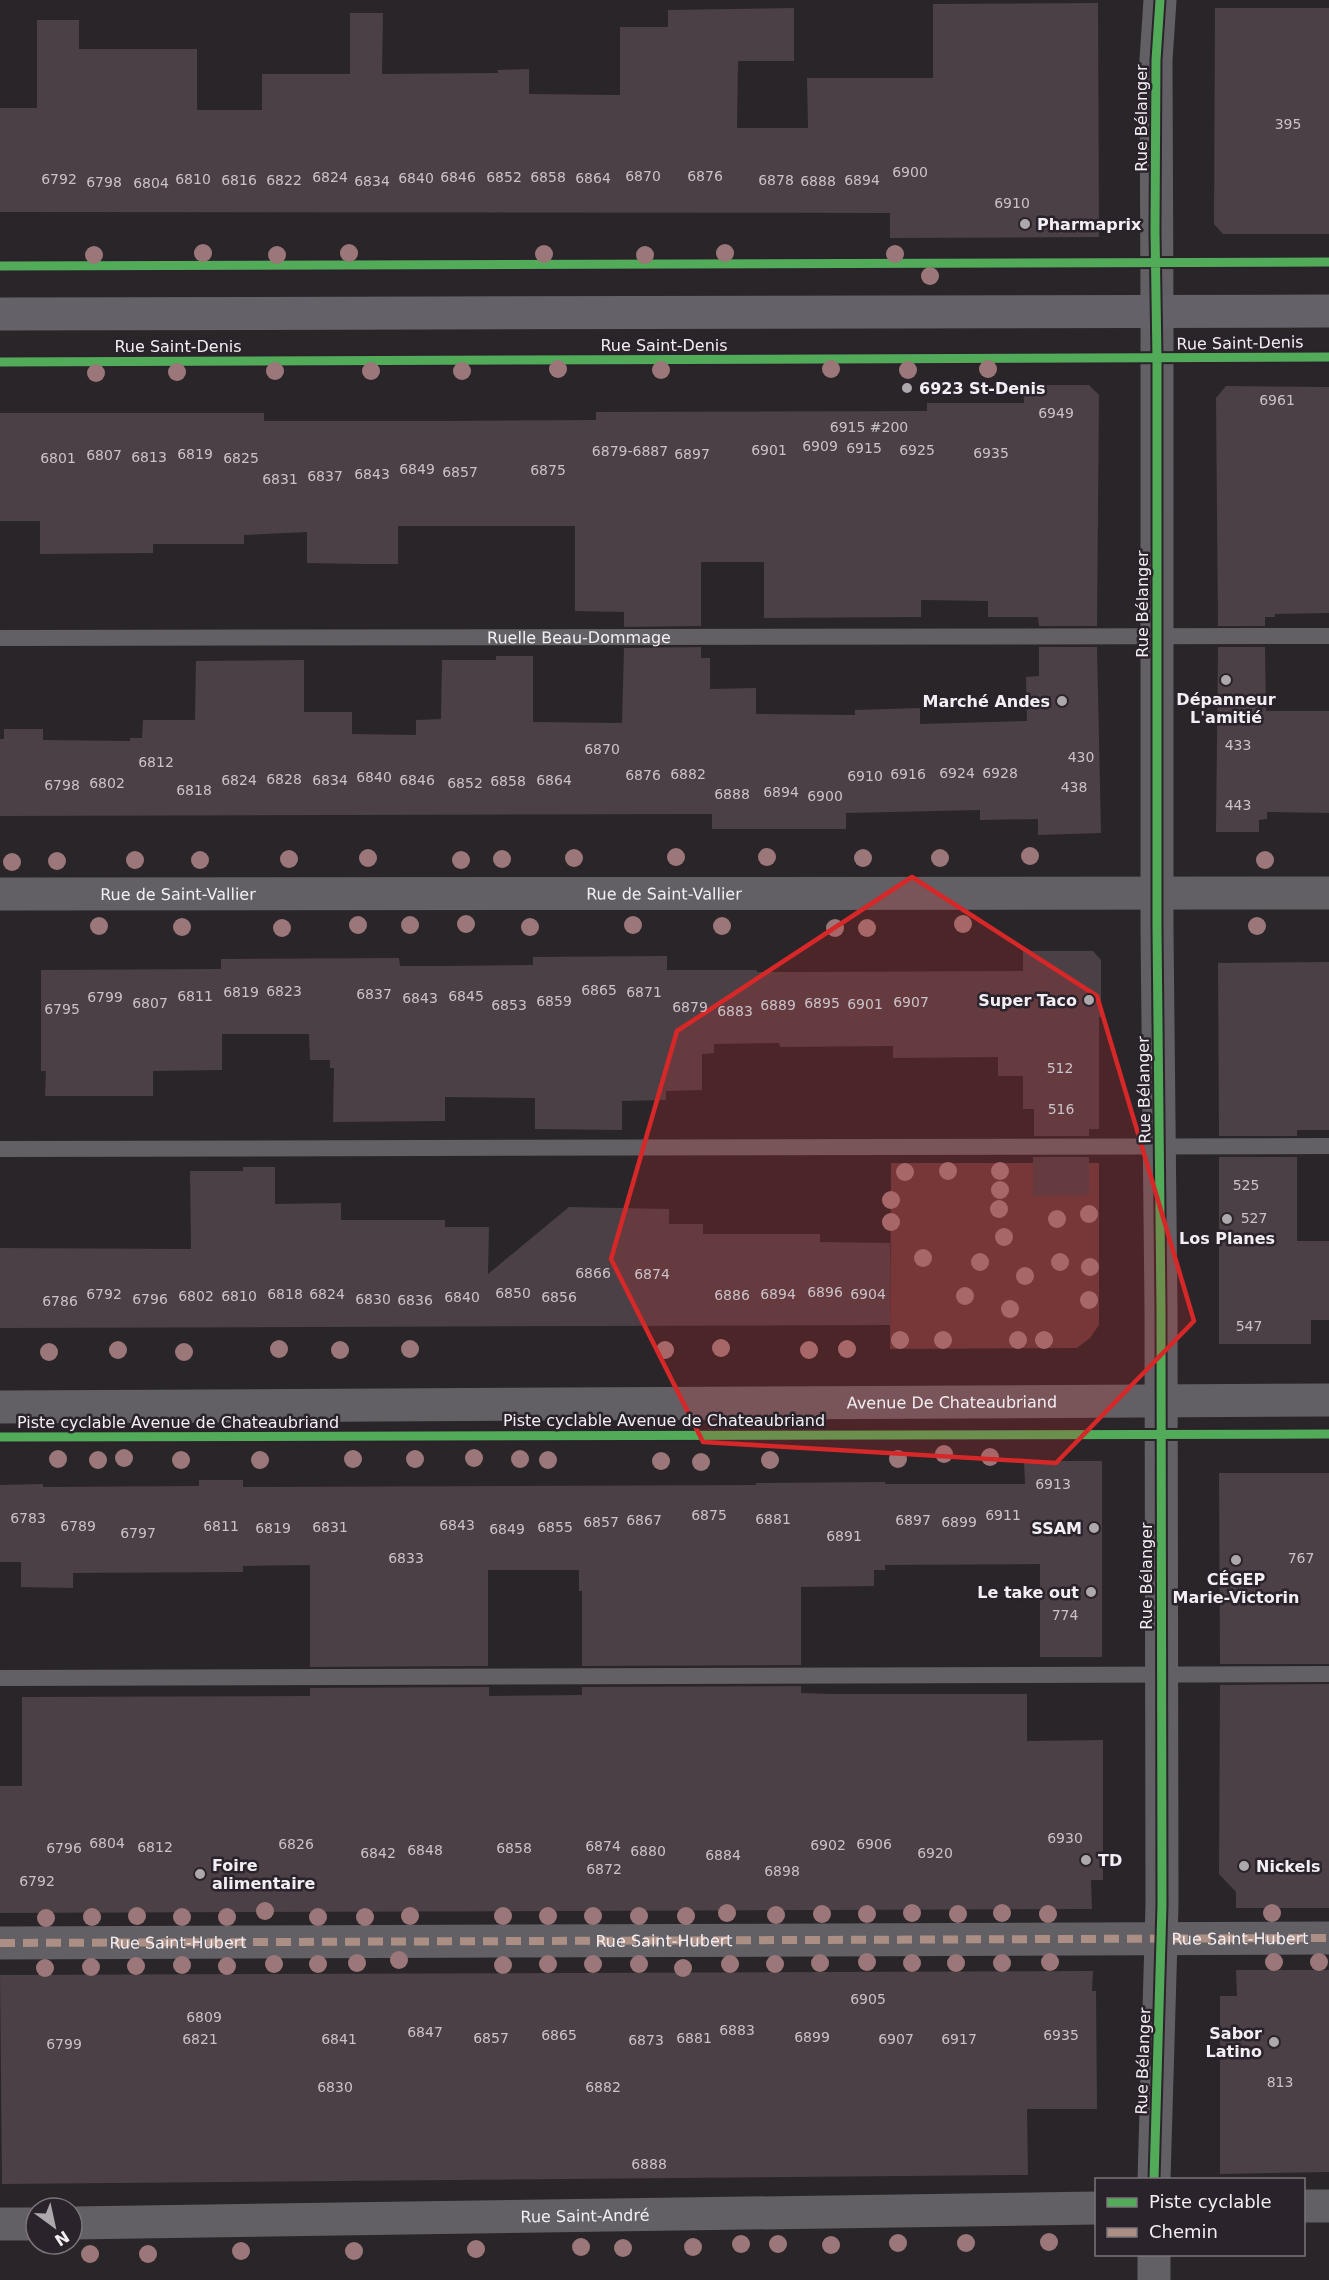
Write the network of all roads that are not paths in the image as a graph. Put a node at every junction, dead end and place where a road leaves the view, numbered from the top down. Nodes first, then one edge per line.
1 (1160, 0) edge
2 (1157, 311) junction
3 (1329, 311) edge
4 (0, 314) edge
5 (1329, 636) edge
6 (1157, 637) junction
7 (0, 638) edge
8 (1329, 892) edge
9 (1158, 893) junction
10 (0, 894) edge
11 (1159, 1146) junction
12 (1329, 1146) edge
13 (0, 1149) edge
14 (1329, 1400) edge
15 (1161, 1401) junction
16 (0, 1407) edge
17 (1329, 1674) edge
18 (1161, 1676) junction
19 (0, 1678) edge
20 (1329, 1938) edge
21 (1162, 1939) junction
22 (0, 1943) edge
23 (1154, 2178) edge
24 (1305, 2206) edge
25 (1329, 2206) edge
26 (1095, 2208) edge
27 (84, 2223) edge
28 (0, 2224) edge
29 (24, 2224) edge
30 (1154, 2256) edge
31 (1154, 2280) edge

1 - 2 street, Rue Bélanger
2 - 3 main road, Rue Saint-Denis
2 - 4 main road, Rue Saint-Denis
2 - 6 street, Rue Bélanger
5 - 6 lane, Ruelle Beau-Dommage
6 - 7 lane, Ruelle Beau-Dommage
6 - 9 street, Rue Bélanger
8 - 9 street, Rue de Saint-Vallier
9 - 10 street, Rue de Saint-Vallier
9 - 11 street, Rue Bélanger
11 - 12 lane
11 - 13 lane
11 - 15 street, Rue Bélanger
14 - 15 street, Avenue De Chateaubriand
15 - 16 street, Avenue De Chateaubriand
15 - 18 street, Rue Bélanger
17 - 18 lane
18 - 19 lane
18 - 21 street, Rue Bélanger
20 - 21 street, Rue Saint-Hubert
21 - 22 street, Rue Saint-Hubert
21 - 23 street, Rue Bélanger
24 - 25 street
26 - 27 street, Rue Saint-André
28 - 29 street
30 - 31 street

